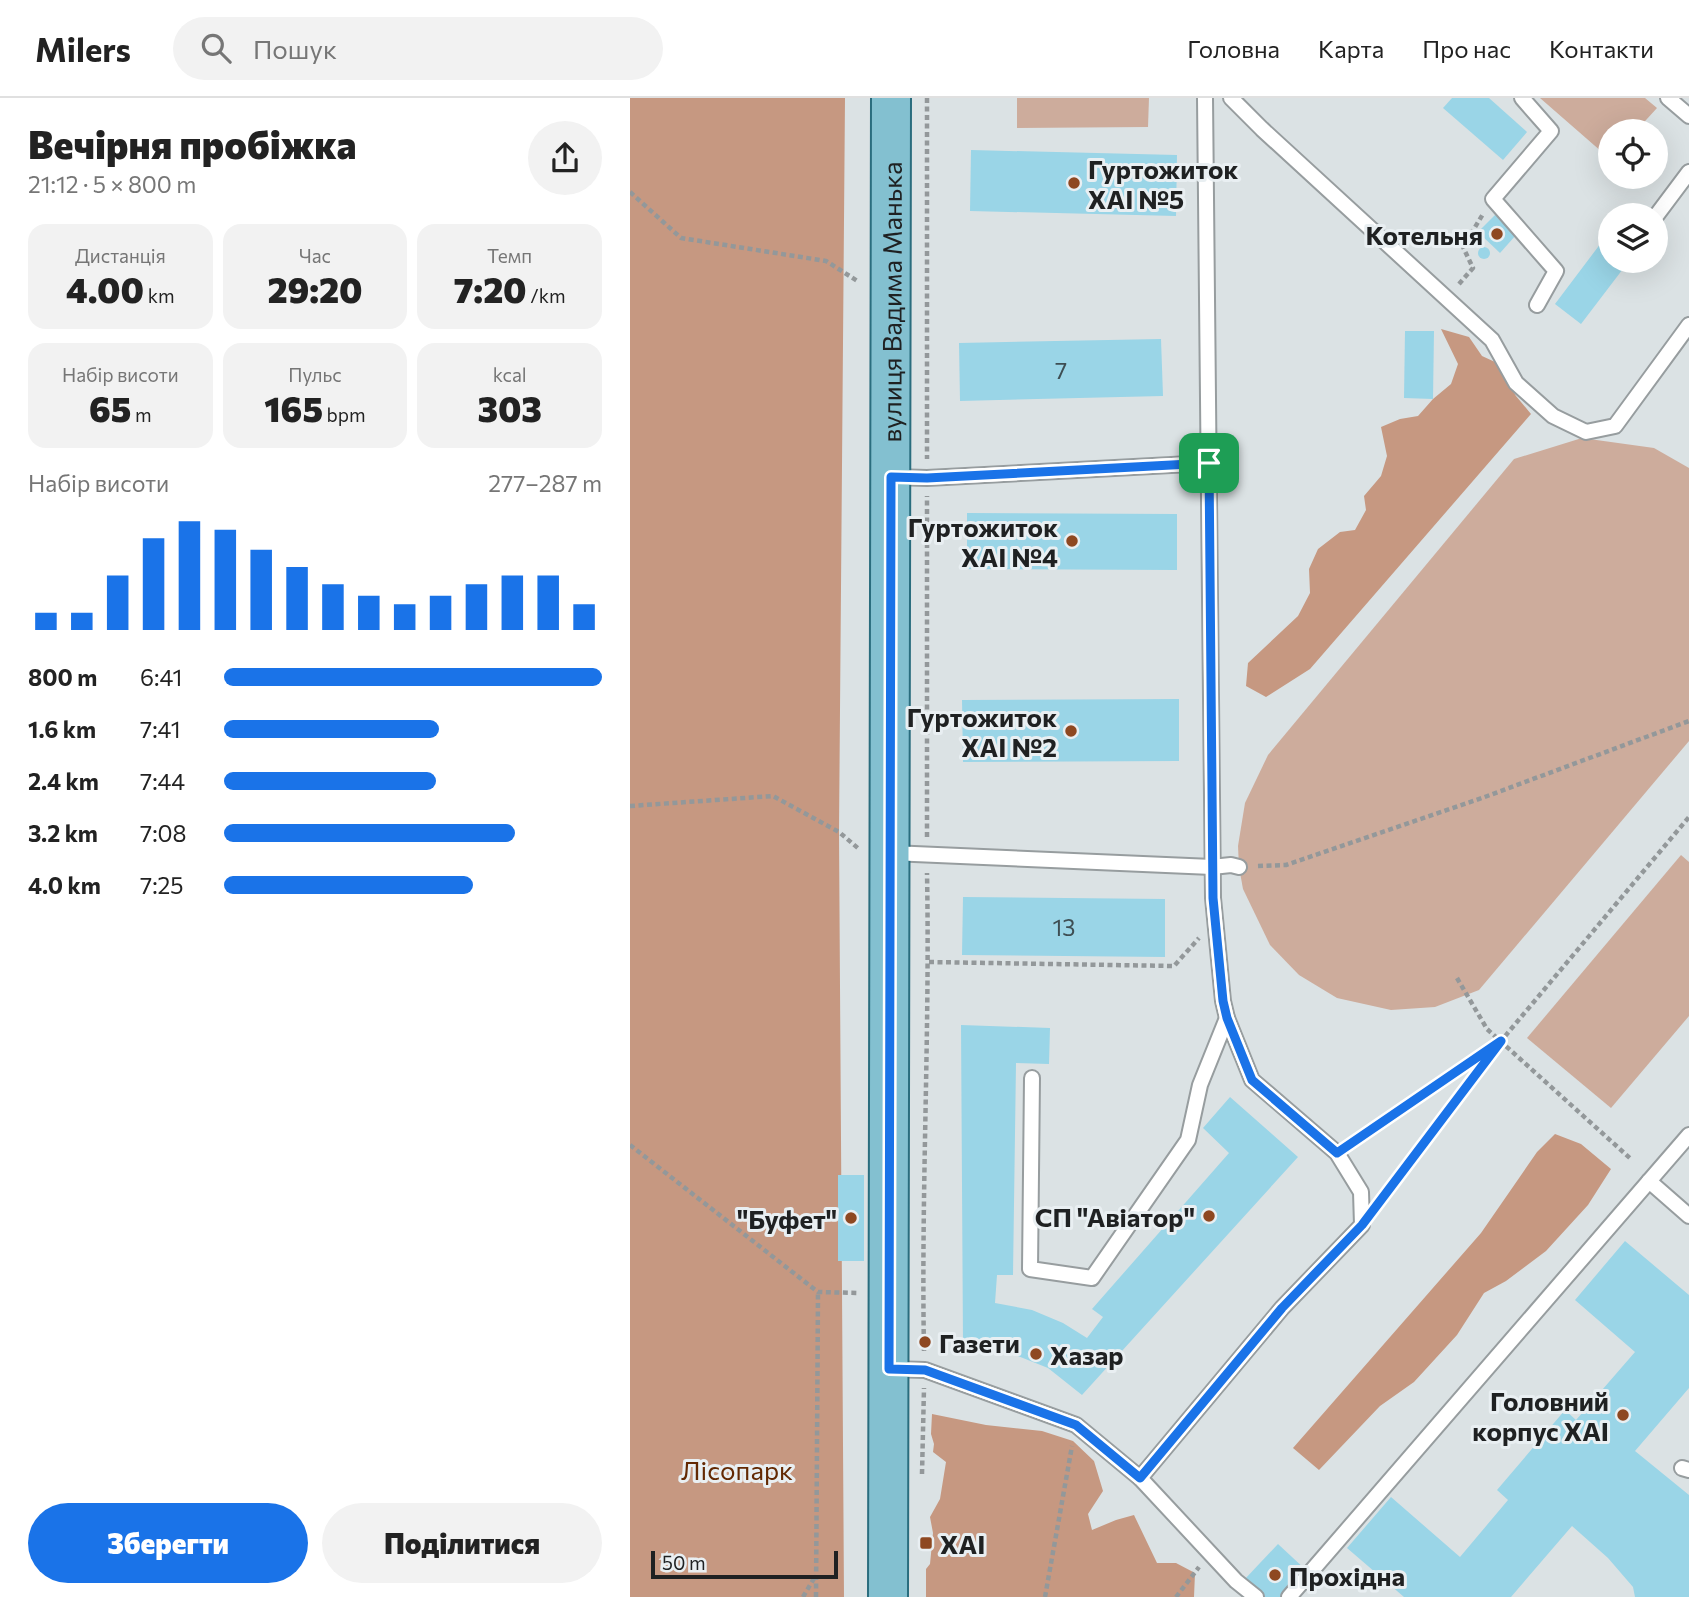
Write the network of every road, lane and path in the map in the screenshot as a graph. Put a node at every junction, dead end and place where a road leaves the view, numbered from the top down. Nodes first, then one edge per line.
1 (891, 98) edge
2 (926, 98) edge
3 (1205, 98) edge
4 (1231, 98) edge
5 (1522, 98) edge
6 (1668, 98) edge
7 (1689, 116) edge
8 (1689, 172) edge
9 (630, 192) edge
10 (1493, 199) junction
11 (1666, 203) edge
12 (864, 294) dead end
13 (1447, 297) junction
14 (1537, 305) dead end
15 (1689, 325) edge
16 (1209, 463) junction
17 (909, 478) junction
18 (1689, 721) edge
19 (630, 806) edge
20 (1689, 817) edge
21 (893, 849) junction
22 (1212, 867) junction
23 (1239, 867) joint
24 (1214, 920) junction
25 (929, 962) junction
26 (1457, 978) dead end
27 (1227, 1018) junction
28 (1501, 1041) junction
29 (1032, 1078) dead end
30 (1689, 1135) edge
31 (630, 1145) edge
32 (1337, 1153) junction
33 (1632, 1160) dead end
34 (1650, 1181) junction
35 (1689, 1216) edge
36 (1362, 1225) junction
37 (818, 1292) junction
38 (866, 1293) dead end
39 (907, 1370) junction
40 (1076, 1425) junction
41 (1140, 1478) junction
42 (1211, 1552) junction
43 (817, 1574) junction
44 (803, 1597) edge
45 (816, 1597) edge
46 (888, 1597) edge
47 (1045, 1597) edge
48 (1176, 1597) edge
49 (1256, 1597) edge
50 (1289, 1597) edge

1 - 17 main road, вулиця Вадима Манька
2 - 17 path
3 - 16 lane
4 - 13 lane
5 - 10 lane
6 - 7 lane
8 - 11 lane
9 - 12 path
10 - 13 path
10 - 14 lane
13 - 15 lane
16 - 17 lane
16 - 22 lane
17 - 21 main road, вулиця Вадима Манька
17 - 21 path
18 - 23 path
19 - 21 path
20 - 28 path
21 - 22 lane
21 - 25 path
21 - 39 main road, вулиця Вадима Манька
22 - 23 lane
22 - 24 lane
24 - 25 path
24 - 27 lane
25 - 39 path
26 - 28 path
27 - 29 lane
27 - 32 lane
28 - 32 path
28 - 33 path
28 - 36 path
30 - 34 lane
31 - 37 path
32 - 36 lane
34 - 35 lane
34 - 50 lane
36 - 41 lane
37 - 38 path
37 - 43 path
39 - 40 lane
39 - 46 main road, вулиця Вадима Манька
40 - 41 lane
40 - 47 path
41 - 42 lane
42 - 48 path
42 - 49 lane
43 - 44 path
43 - 45 path

